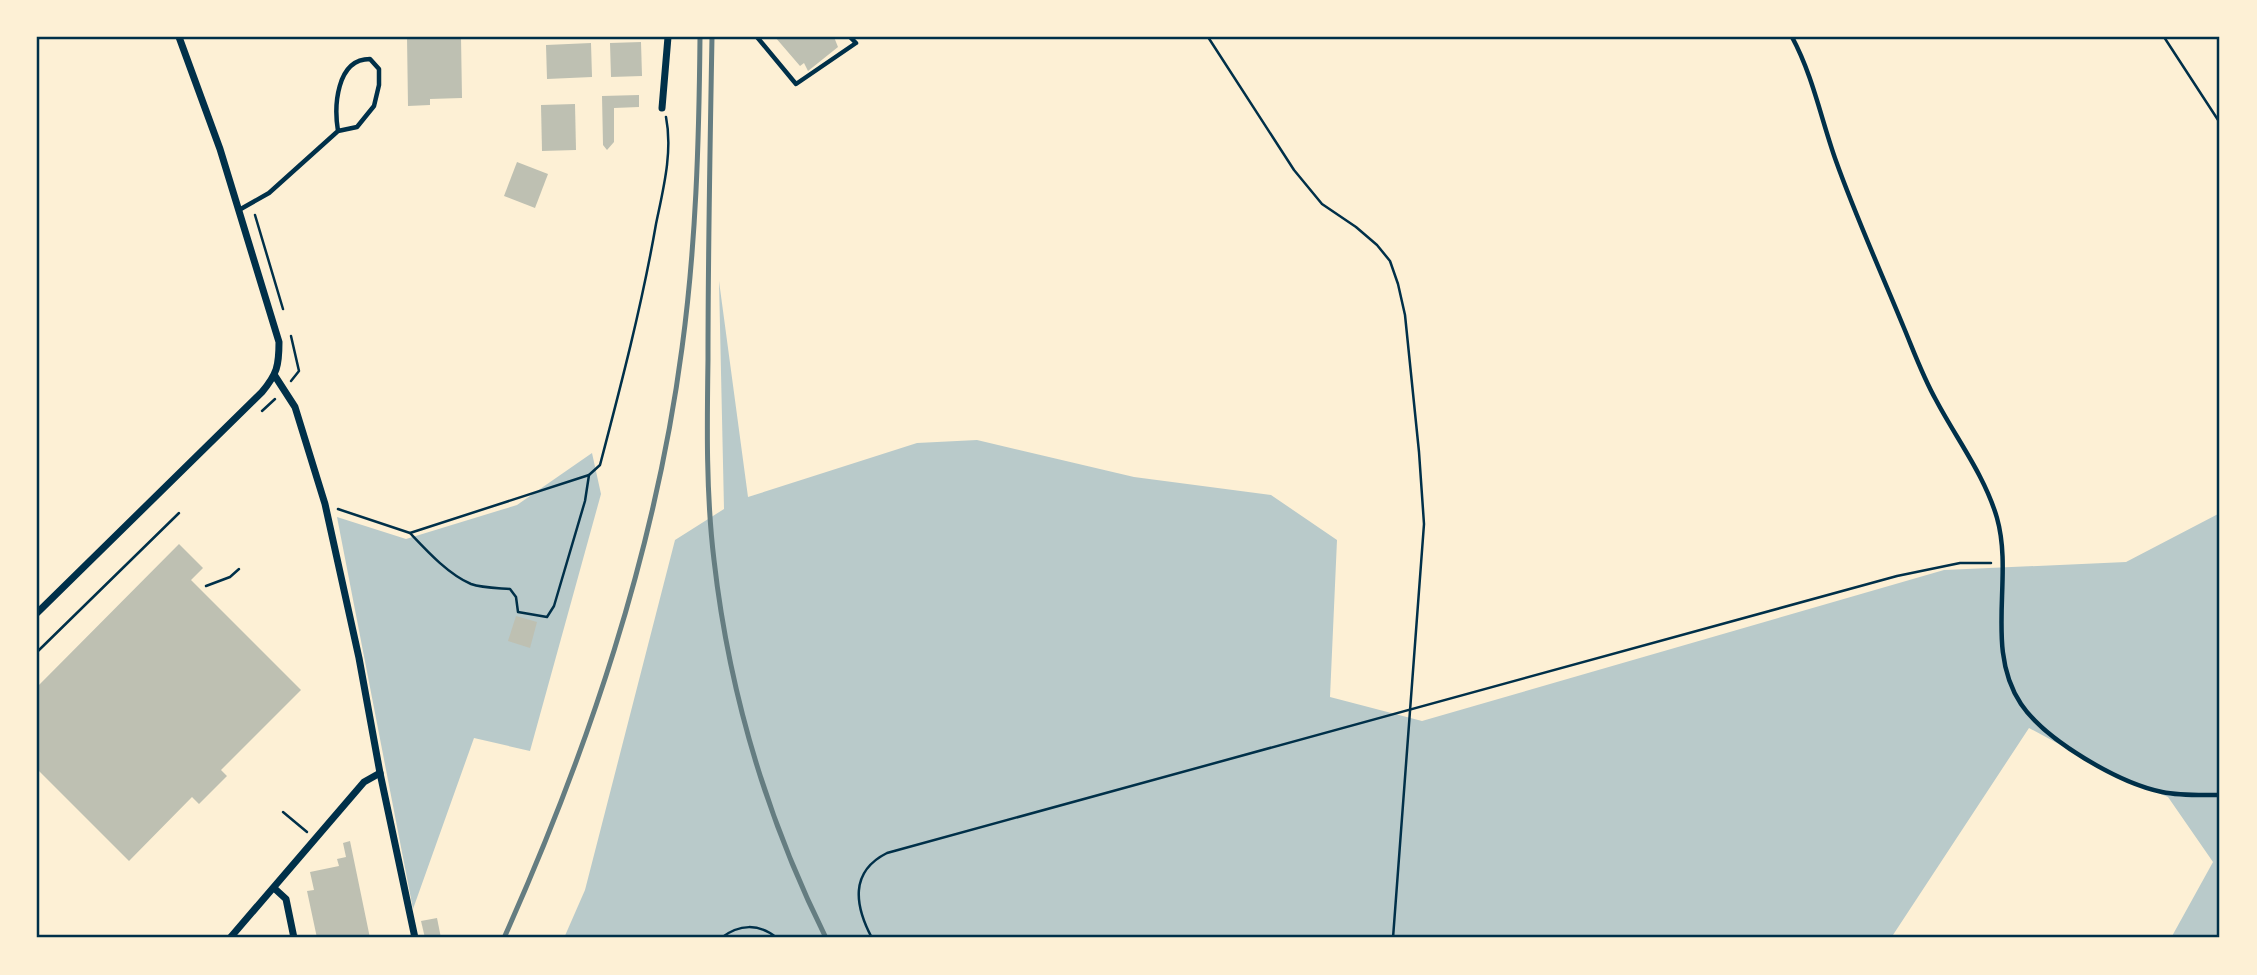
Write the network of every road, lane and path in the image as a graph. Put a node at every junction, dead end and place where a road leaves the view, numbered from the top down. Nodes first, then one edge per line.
1 (179, 37) edge
2 (668, 37) edge
3 (757, 37) edge
4 (850, 37) edge
5 (1208, 37) edge
6 (1791, 37) edge
7 (2164, 37) edge
8 (662, 107) joint
9 (2220, 123) edge
10 (338, 131) junction
11 (239, 211) junction
12 (275, 376) junction
13 (589, 475) junction
14 (325, 504) junction
15 (179, 513) dead end
16 (410, 533) junction
17 (2002, 563) junction
18 (239, 569) dead end
19 (206, 586) dead end
20 (37, 613) edge
21 (37, 652) edge
22 (1410, 708) junction
23 (380, 772) junction
24 (2220, 795) edge
25 (282, 811) dead end
26 (315, 840) junction
27 (274, 888) junction
28 (230, 938) edge
29 (294, 938) edge
30 (415, 938) edge
31 (721, 938) edge
32 (777, 938) edge
33 (872, 938) edge
34 (1393, 938) edge

1 - 11 street
2 - 8 street
3 - 4 lane
5 - 22 path
6 - 17 lane
7 - 9 path
8 - 13 path
10 - 10 lane
10 - 11 lane
11 - 12 street
12 - 14 street
12 - 20 street
13 - 16 path
13 - 16 path
14 - 16 path
14 - 23 street
15 - 21 path
17 - 22 path
17 - 24 lane
18 - 19 path
22 - 33 path
22 - 34 path
23 - 26 street
23 - 30 street
25 - 26 path
26 - 27 street
27 - 28 street
27 - 29 street
31 - 32 path

